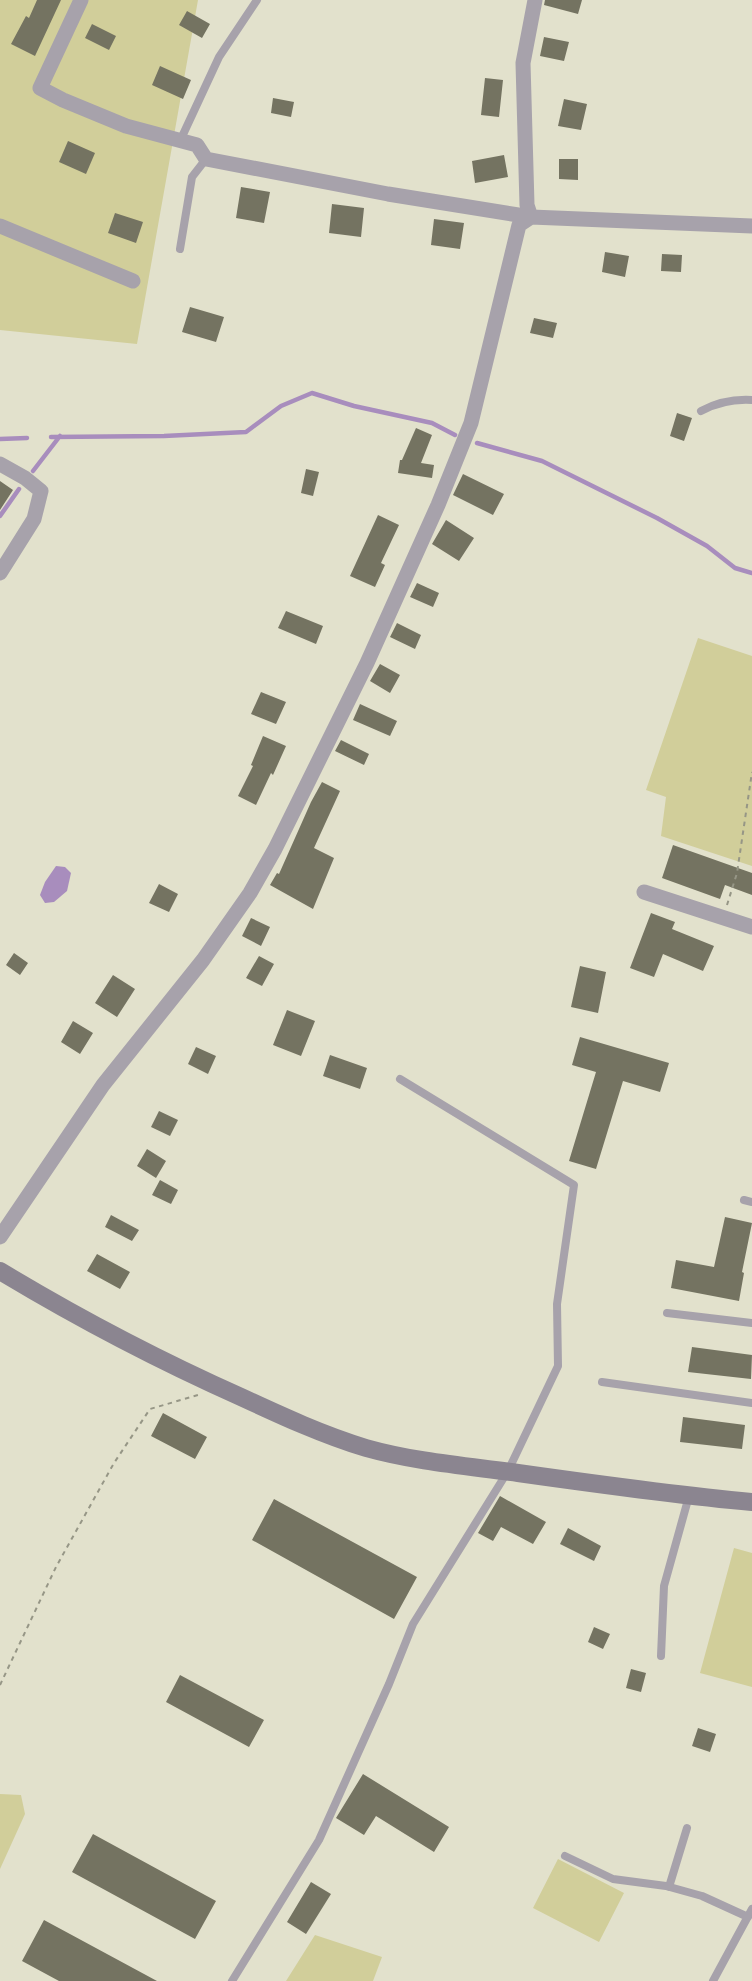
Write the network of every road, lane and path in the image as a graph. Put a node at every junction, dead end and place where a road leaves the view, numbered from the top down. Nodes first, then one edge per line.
1 (81, 0) edge
2 (257, 0) edge
3 (535, 0) edge
4 (180, 141) junction
5 (206, 159) junction
6 (531, 217) junction
7 (0, 226) edge
8 (752, 226) edge
9 (180, 249) dead end
10 (133, 281) dead end
11 (752, 400) edge
12 (701, 411) dead end
13 (0, 464) edge
14 (0, 573) edge
15 (752, 772) edge
16 (644, 892) dead end
17 (723, 918) junction
18 (752, 927) edge
19 (400, 1079) dead end
20 (0, 1237) edge
21 (0, 1271) edge
22 (667, 1313) dead end
23 (752, 1323) edge
24 (602, 1382) dead end
25 (221, 1388) junction
26 (752, 1403) edge
27 (508, 1471) junction
28 (688, 1496) junction
29 (752, 1502) edge
30 (661, 1656) dead end
31 (0, 1685) edge
32 (687, 1828) dead end
33 (565, 1856) dead end
34 (669, 1887) junction
35 (750, 1913) edge
36 (714, 1980) edge
37 (231, 1981) edge

1 - 4 street
2 - 4 lane
3 - 6 street
4 - 5 lane
5 - 6 street
5 - 9 lane
6 - 8 street
6 - 20 street
7 - 10 street
11 - 12 lane
13 - 14 street
15 - 17 path
16 - 17 street
17 - 18 street
19 - 27 lane
21 - 25 street
22 - 23 lane
24 - 26 lane
25 - 27 street
25 - 31 path
27 - 28 street
27 - 37 lane
28 - 29 street
28 - 30 lane
32 - 34 lane
33 - 34 lane
34 - 35 lane
35 - 36 lane

